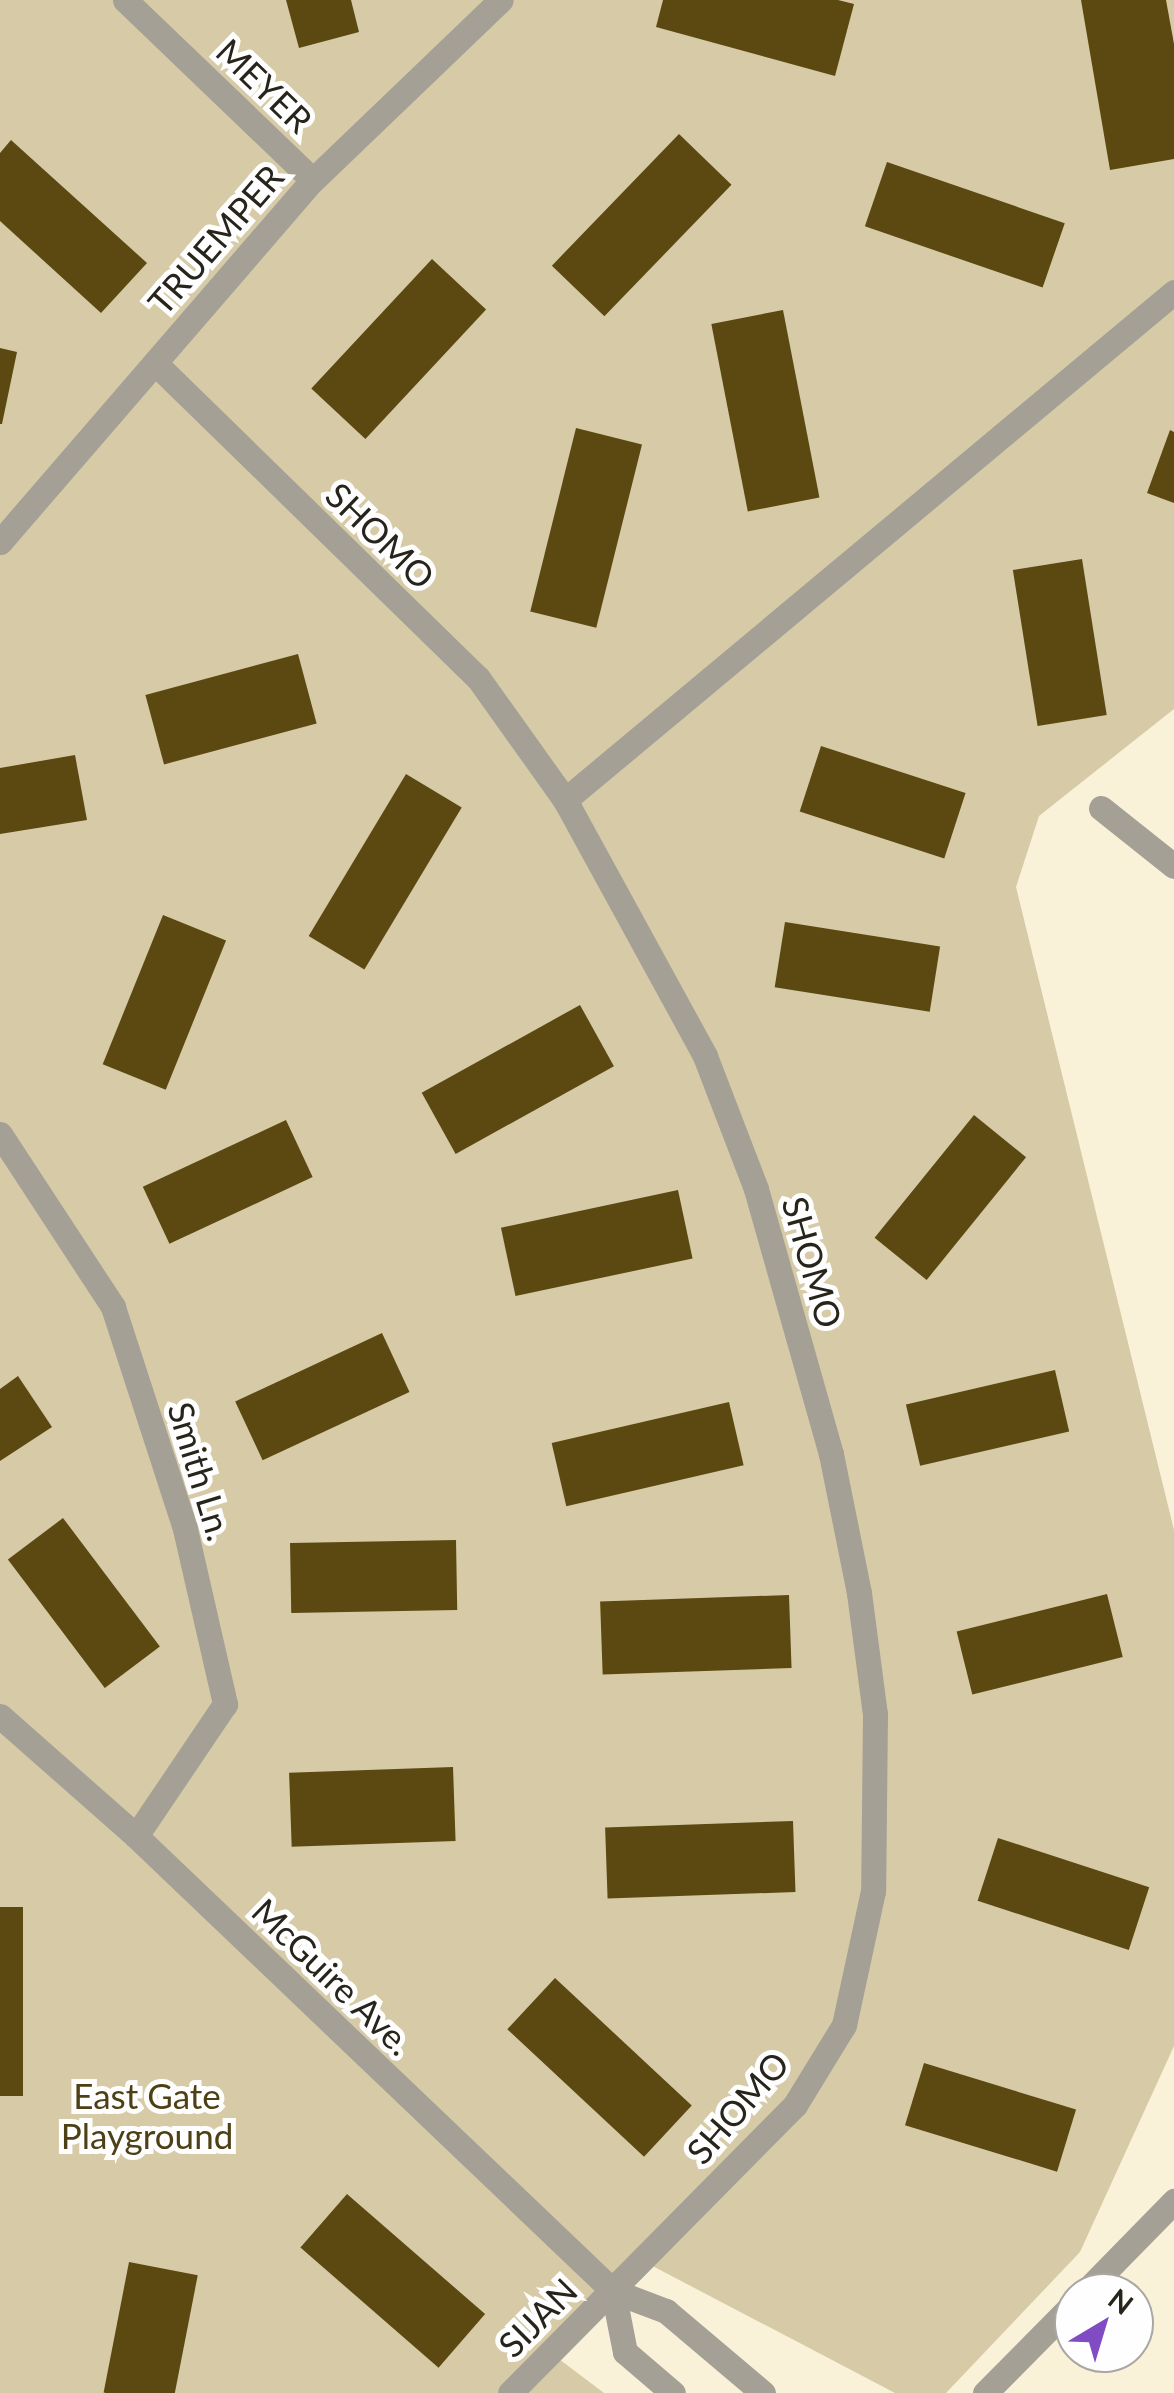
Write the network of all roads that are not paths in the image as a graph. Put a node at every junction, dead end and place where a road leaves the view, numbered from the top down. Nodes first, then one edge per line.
1 (125, 0) edge
2 (502, 0) edge
3 (313, 180) junction
4 (1174, 292) edge
5 (155, 363) junction
6 (0, 542) edge
7 (564, 800) junction
8 (1101, 808) dead end
9 (1174, 866) edge
10 (0, 1134) edge
11 (0, 1716) edge
12 (136, 1836) junction
13 (1174, 2201) edge
14 (1104, 2273) edge
15 (613, 2291) junction
16 (1054, 2323) edge
17 (510, 2393) edge
18 (673, 2393) edge
19 (763, 2393) edge
20 (986, 2393) edge

1 - 3 street, MEYER
2 - 3 street, TRUEMPER
3 - 5 street, TRUEMPER
4 - 7 street
5 - 6 street, TRUEMPER
5 - 7 street, SHOMO
7 - 15 street, SHOMO
8 - 9 street
10 - 12 street, Smith Ln.
11 - 12 street, McGuire Ave.
12 - 15 street, McGuire Ave.
13 - 14 street
15 - 17 street, SIJAN
15 - 18 street
15 - 19 street, McGuire Ave.
16 - 20 street

